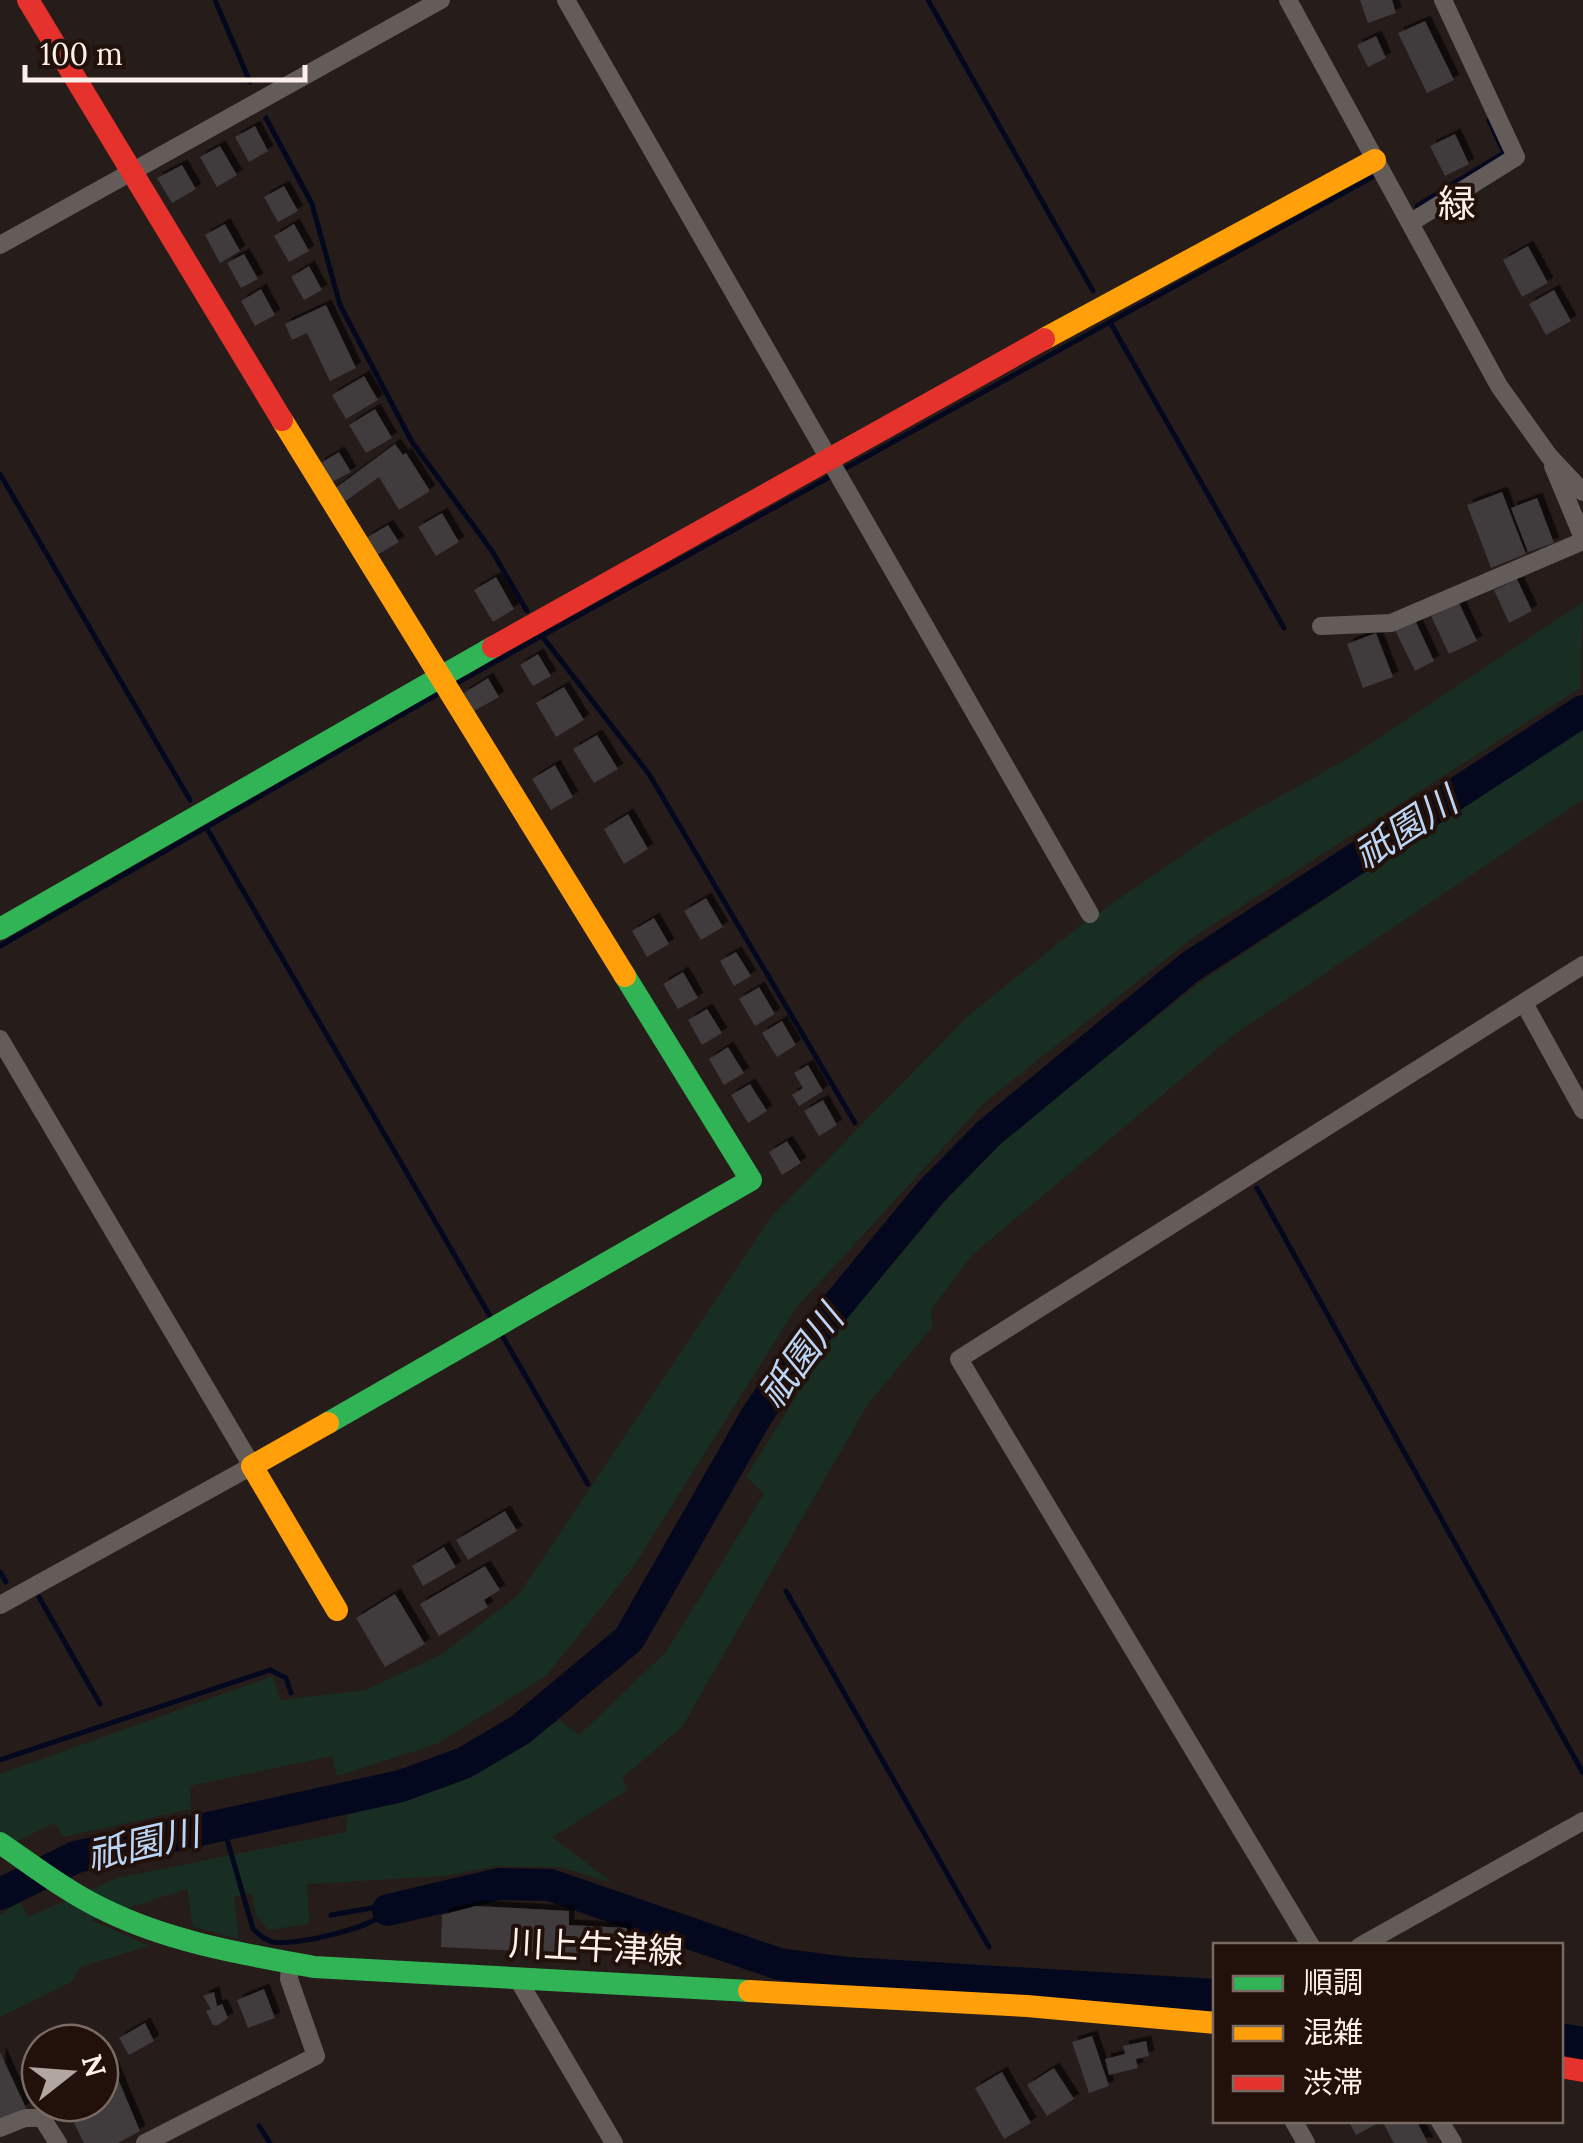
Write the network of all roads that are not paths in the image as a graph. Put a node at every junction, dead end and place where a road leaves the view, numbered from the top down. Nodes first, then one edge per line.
1 (28, 0) edge
2 (441, 0) edge
3 (566, 0) edge
4 (1288, 0) edge
5 (1443, 0) edge
6 (1375, 160) junction
7 (129, 172) junction
8 (1410, 223) junction
9 (0, 245) edge
10 (828, 456) junction
11 (1549, 456) junction
12 (1583, 492) edge
13 (1583, 539) edge
14 (1321, 626) dead end
15 (444, 686) junction
16 (1090, 914) dead end
17 (0, 930) edge
18 (1583, 966) edge
19 (1524, 1003) junction
20 (0, 1038) edge
21 (1583, 1110) edge
22 (252, 1466) junction
23 (0, 1606) edge
24 (336, 1610) dead end
25 (1583, 1820) edge
26 (0, 1843) edge
27 (1309, 1943) edge
28 (1365, 1943) edge
29 (290, 1962) junction
30 (517, 1978) junction
31 (1213, 2022) edge
32 (0, 2128) edge
33 (58, 2143) edge
34 (144, 2143) edge
35 (614, 2143) edge

1 - 7 street
2 - 7 street
3 - 10 street
4 - 6 street
5 - 8 street
6 - 8 street
6 - 10 street
7 - 9 street
7 - 15 street
8 - 11 street
10 - 15 street
10 - 16 street
11 - 12 street
11 - 13 street
13 - 14 street
15 - 17 street
15 - 22 street
18 - 19 street
19 - 21 street
19 - 27 street
20 - 22 street
22 - 23 street
22 - 24 street
25 - 28 street
26 - 29 street, 川上牛津線
29 - 30 street, 川上牛津線
29 - 34 street
30 - 31 street, 川上牛津線
30 - 35 street
32 - 33 street

